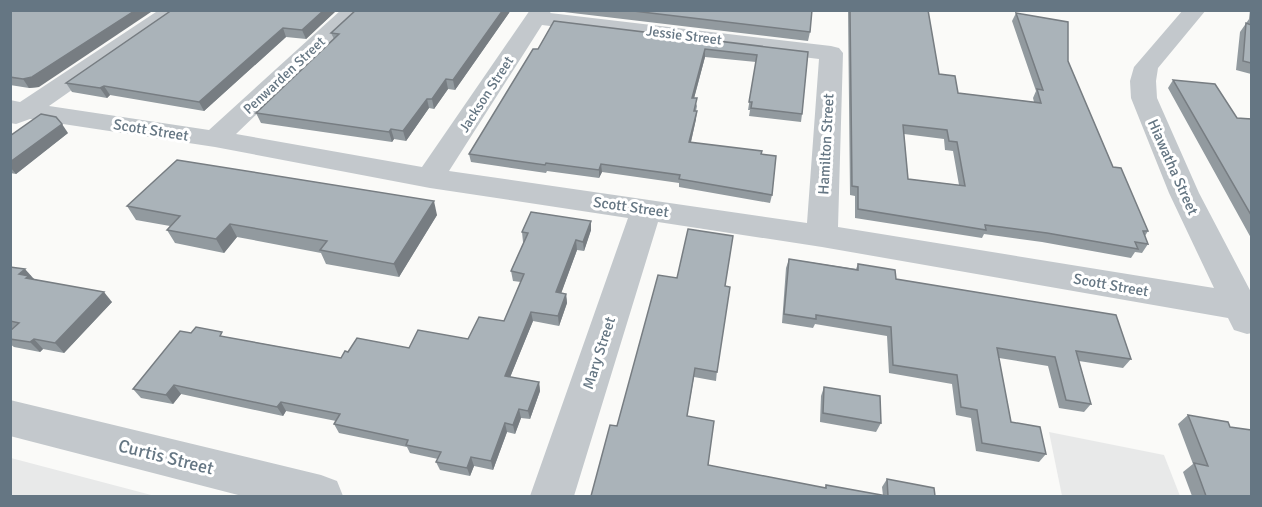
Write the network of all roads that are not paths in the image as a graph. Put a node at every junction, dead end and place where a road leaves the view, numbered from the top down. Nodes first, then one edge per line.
1 (175, 10) edge
2 (354, 10) edge
3 (1196, 10) edge
4 (539, 14) edge
5 (831, 53) joint
6 (15, 113) edge
7 (215, 139) junction
8 (430, 178) junction
9 (646, 210) junction
10 (822, 236) junction
11 (1248, 315) edge
12 (10, 418) edge
13 (321, 496) edge
14 (552, 496) edge

1 - 6 street
2 - 7 street, Penwarden Street
3 - 11 street, Hiawatha Street
4 - 5 street, Jessie Street
4 - 8 street, Jackson Street
5 - 10 street, Hamilton Street
6 - 7 street, Scott Street
7 - 8 street, Scott Street
8 - 9 street, Scott Street
9 - 10 street, Scott Street
9 - 14 street, Mary Street
10 - 11 street, Scott Street
12 - 13 street, Curtis Street

